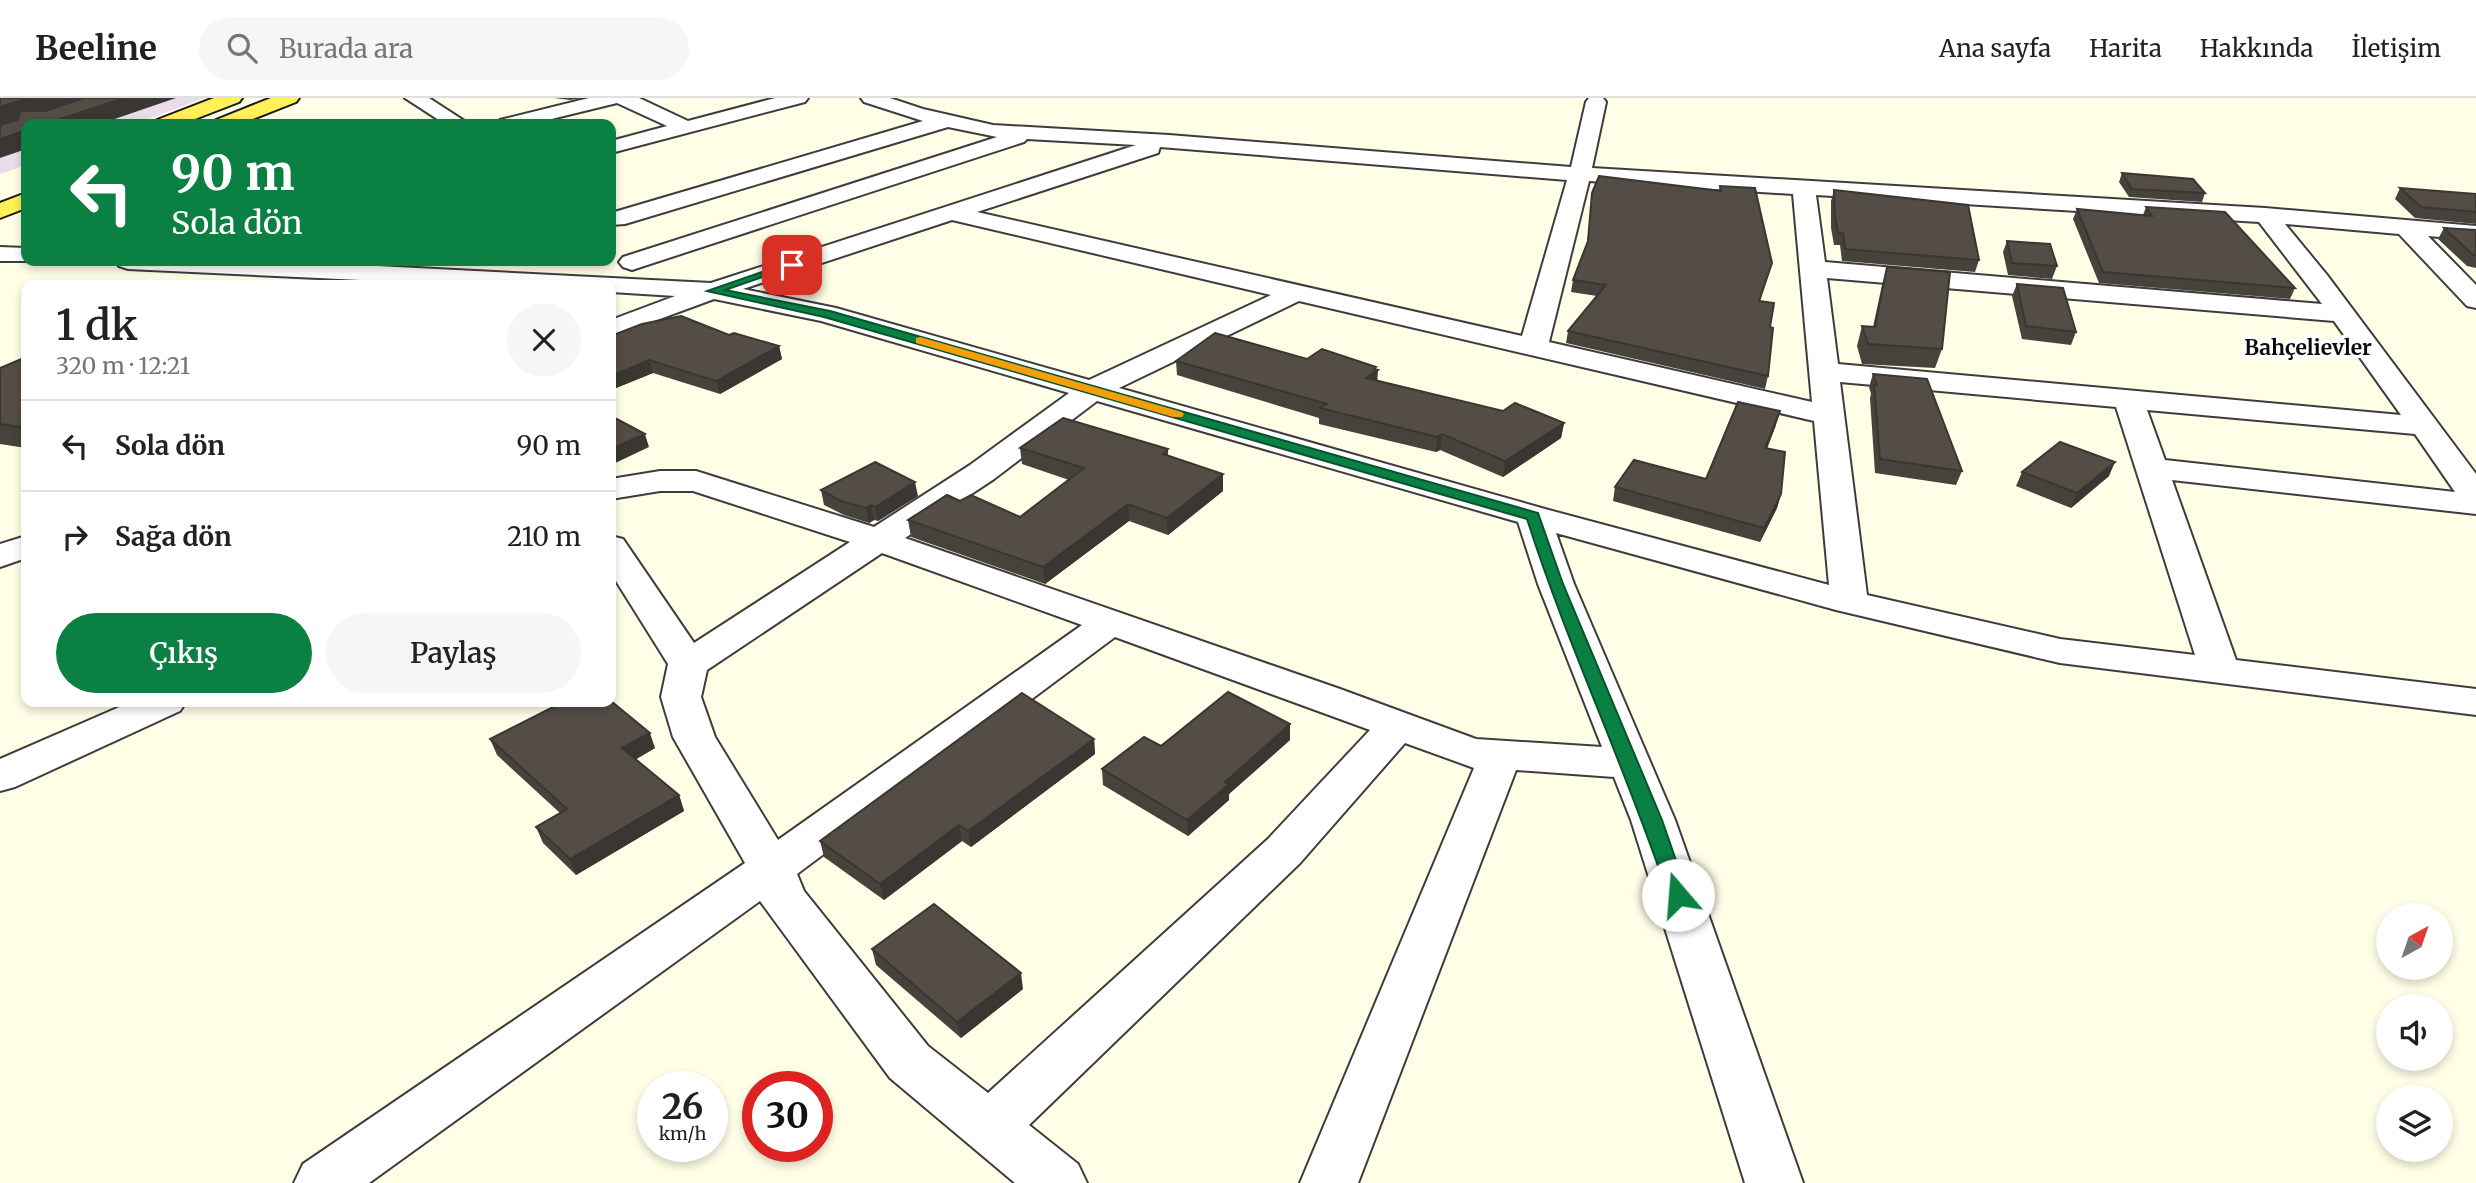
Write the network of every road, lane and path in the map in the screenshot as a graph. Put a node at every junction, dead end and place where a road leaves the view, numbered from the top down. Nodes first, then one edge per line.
1 (232, 98) edge
2 (289, 98) edge
3 (415, 98) edge
4 (613, 98) edge
5 (623, 98) edge
6 (797, 98) edge
7 (871, 98) edge
8 (1596, 102) dead end
9 (177, 119) edge
10 (236, 119) edge
11 (451, 119) edge
12 (527, 119) edge
13 (946, 121) junction
14 (685, 127) junction
15 (1030, 133) junction
16 (1169, 141) junction
17 (616, 146) edge
18 (1580, 174) junction
19 (1804, 187) junction
20 (18, 188) edge
21 (0, 211) edge
22 (950, 213) junction
23 (2265, 215) junction
24 (616, 216) edge
25 (616, 218) edge
26 (2406, 227) junction
27 (2476, 233) edge
28 (0, 254) edge
29 (21, 255) edge
30 (334, 266) edge
31 (1813, 269) junction
32 (623, 273) junction
33 (712, 291) junction
34 (1297, 292) junction
35 (2476, 300) edge
36 (2342, 314) junction
37 (616, 327) edge
38 (1533, 348) junction
39 (1824, 372) junction
40 (1092, 390) junction
41 (2129, 399) junction
42 (1829, 415) junction
43 (2424, 426) junction
44 (2152, 468) junction
45 (616, 488) edge
46 (2476, 497) edge
47 (2476, 504) edge
48 (1533, 516) junction
49 (878, 540) junction
50 (21, 548) edge
51 (616, 554) edge
52 (0, 556) edge
53 (1849, 602) junction
54 (1111, 622) junction
55 (688, 664) junction
56 (2220, 671) junction
57 (2476, 702) edge
58 (155, 707) edge
59 (1398, 725) junction
60 (1502, 755) junction
61 (1629, 763) junction
62 (0, 776) edge
63 (772, 868) junction
64 (990, 1126) junction
65 (323, 1183) edge
66 (1058, 1183) edge
67 (1329, 1183) edge
68 (1774, 1183) edge

1 - 9 main road
2 - 10 main road
3 - 11 street
4 - 12 street
5 - 14 street
6 - 14 street
7 - 13 street
8 - 18 street
13 - 15 street
13 - 24 street
14 - 17 street
15 - 16 street
15 - 32 street
16 - 18 street
16 - 22 street
18 - 19 street
18 - 38 street
19 - 23 street
19 - 31 street
20 - 21 main road
22 - 33 street
22 - 34 street
23 - 26 street
23 - 36 street
25 - 32 street
26 - 27 street
26 - 35 street
28 - 29 street
30 - 32 street
31 - 36 street
31 - 39 street
32 - 33 street
33 - 37 street
33 - 40 street
34 - 38 street
34 - 40 street
36 - 43 street
38 - 42 street
39 - 41 street
39 - 42 street
40 - 48 street
40 - 49 street
41 - 43 street
41 - 44 street
42 - 53 street
43 - 46 street
44 - 47 street
44 - 56 street
45 - 49 street
48 - 53 street
48 - 61 street
49 - 54 street
49 - 55 street
50 - 52 street
51 - 55 street
53 - 56 street
54 - 59 street
54 - 63 street
55 - 63 street
56 - 57 street
58 - 62 street
59 - 60 street
59 - 64 street
60 - 61 street
60 - 67 street
61 - 68 street
63 - 64 street
63 - 65 street
64 - 66 street

